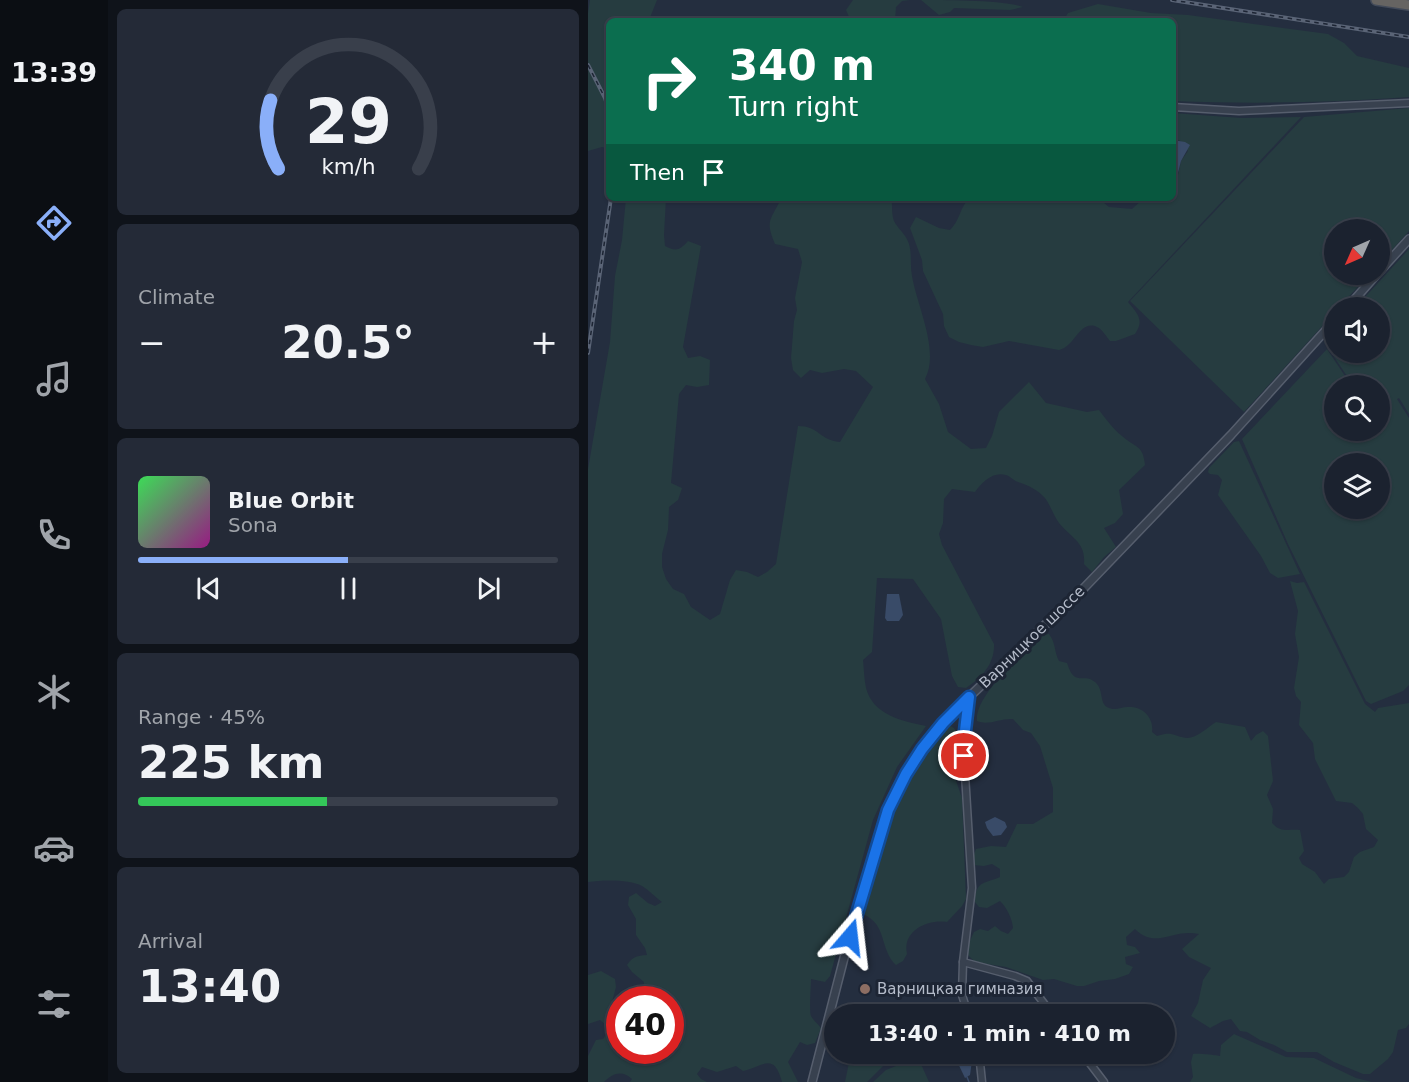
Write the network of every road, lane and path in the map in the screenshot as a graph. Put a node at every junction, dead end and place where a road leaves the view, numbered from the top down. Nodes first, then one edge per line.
1 (1376, 0) edge
2 (1409, 5) edge
3 (1409, 103) edge
4 (1176, 107) edge
5 (1409, 239) edge
6 (1390, 260) edge
7 (1367, 285) edge
8 (1357, 297) edge
9 (1324, 332) edge
10 (969, 697) junction
11 (963, 962) junction
12 (965, 1004) edge
13 (1044, 1004) edge
14 (980, 1064) edge
15 (1090, 1064) edge
16 (812, 1082) edge
17 (982, 1082) edge
18 (1104, 1082) edge

1 - 2 highway
3 - 4 street
5 - 6 street
7 - 8 street
9 - 10 street, Варницкое шоссе
10 - 11 street
10 - 16 street, Варницкое шоссе
11 - 12 street
11 - 13 street
14 - 17 street
15 - 18 street

